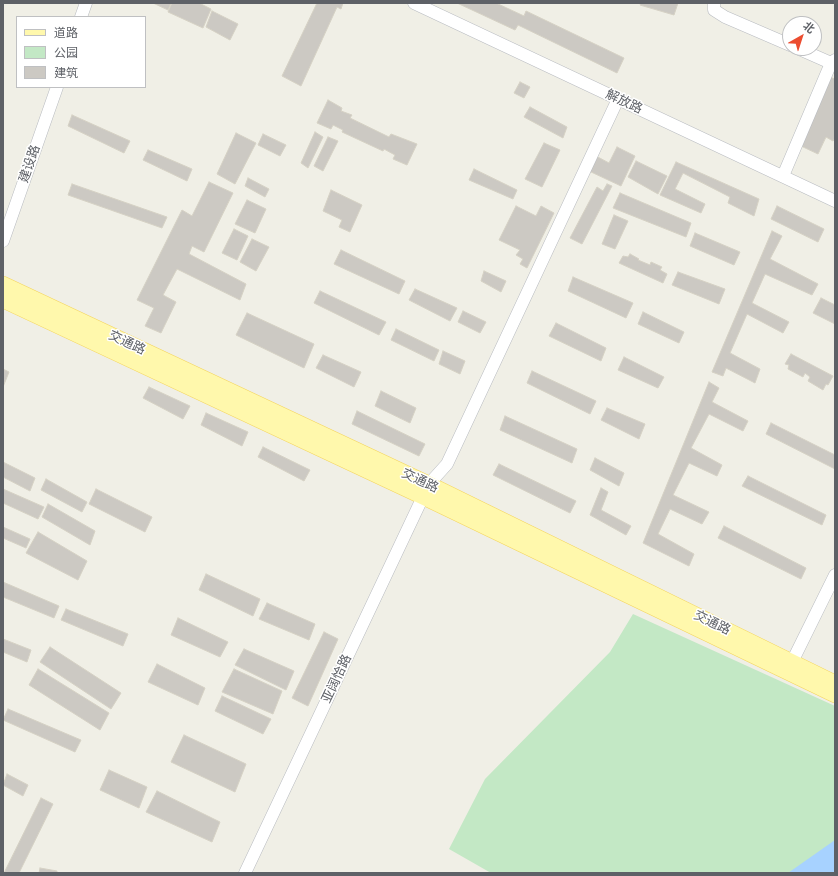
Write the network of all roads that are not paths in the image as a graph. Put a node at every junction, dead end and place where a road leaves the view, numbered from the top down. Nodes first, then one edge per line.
1 (86, 3) edge
2 (414, 3) edge
3 (714, 3) edge
4 (429, 6) edge
5 (81, 16) edge
6 (782, 42) edge
7 (819, 56) edge
8 (833, 61) edge
9 (57, 88) edge
10 (618, 99) junction
11 (783, 176) junction
12 (835, 201) edge
13 (3, 241) edge
14 (3, 284) edge
15 (3, 300) edge
16 (426, 491) junction
17 (835, 575) edge
18 (792, 662) junction
19 (835, 683) edge
20 (835, 695) edge
21 (245, 873) edge

1 - 5 street
2 - 4 street, 解放路
3 - 6 street
4 - 10 street, 解放路
7 - 8 street
8 - 11 street
9 - 13 street, 建设路
10 - 11 street, 解放路
10 - 16 street, 亚阔恰路
11 - 12 street, 解放路
14 - 16 main road, 交通路
15 - 16 main road
16 - 18 main road, 交通路
16 - 20 main road
16 - 21 street, 亚阔恰路
17 - 18 street
18 - 19 main road, 交通路

